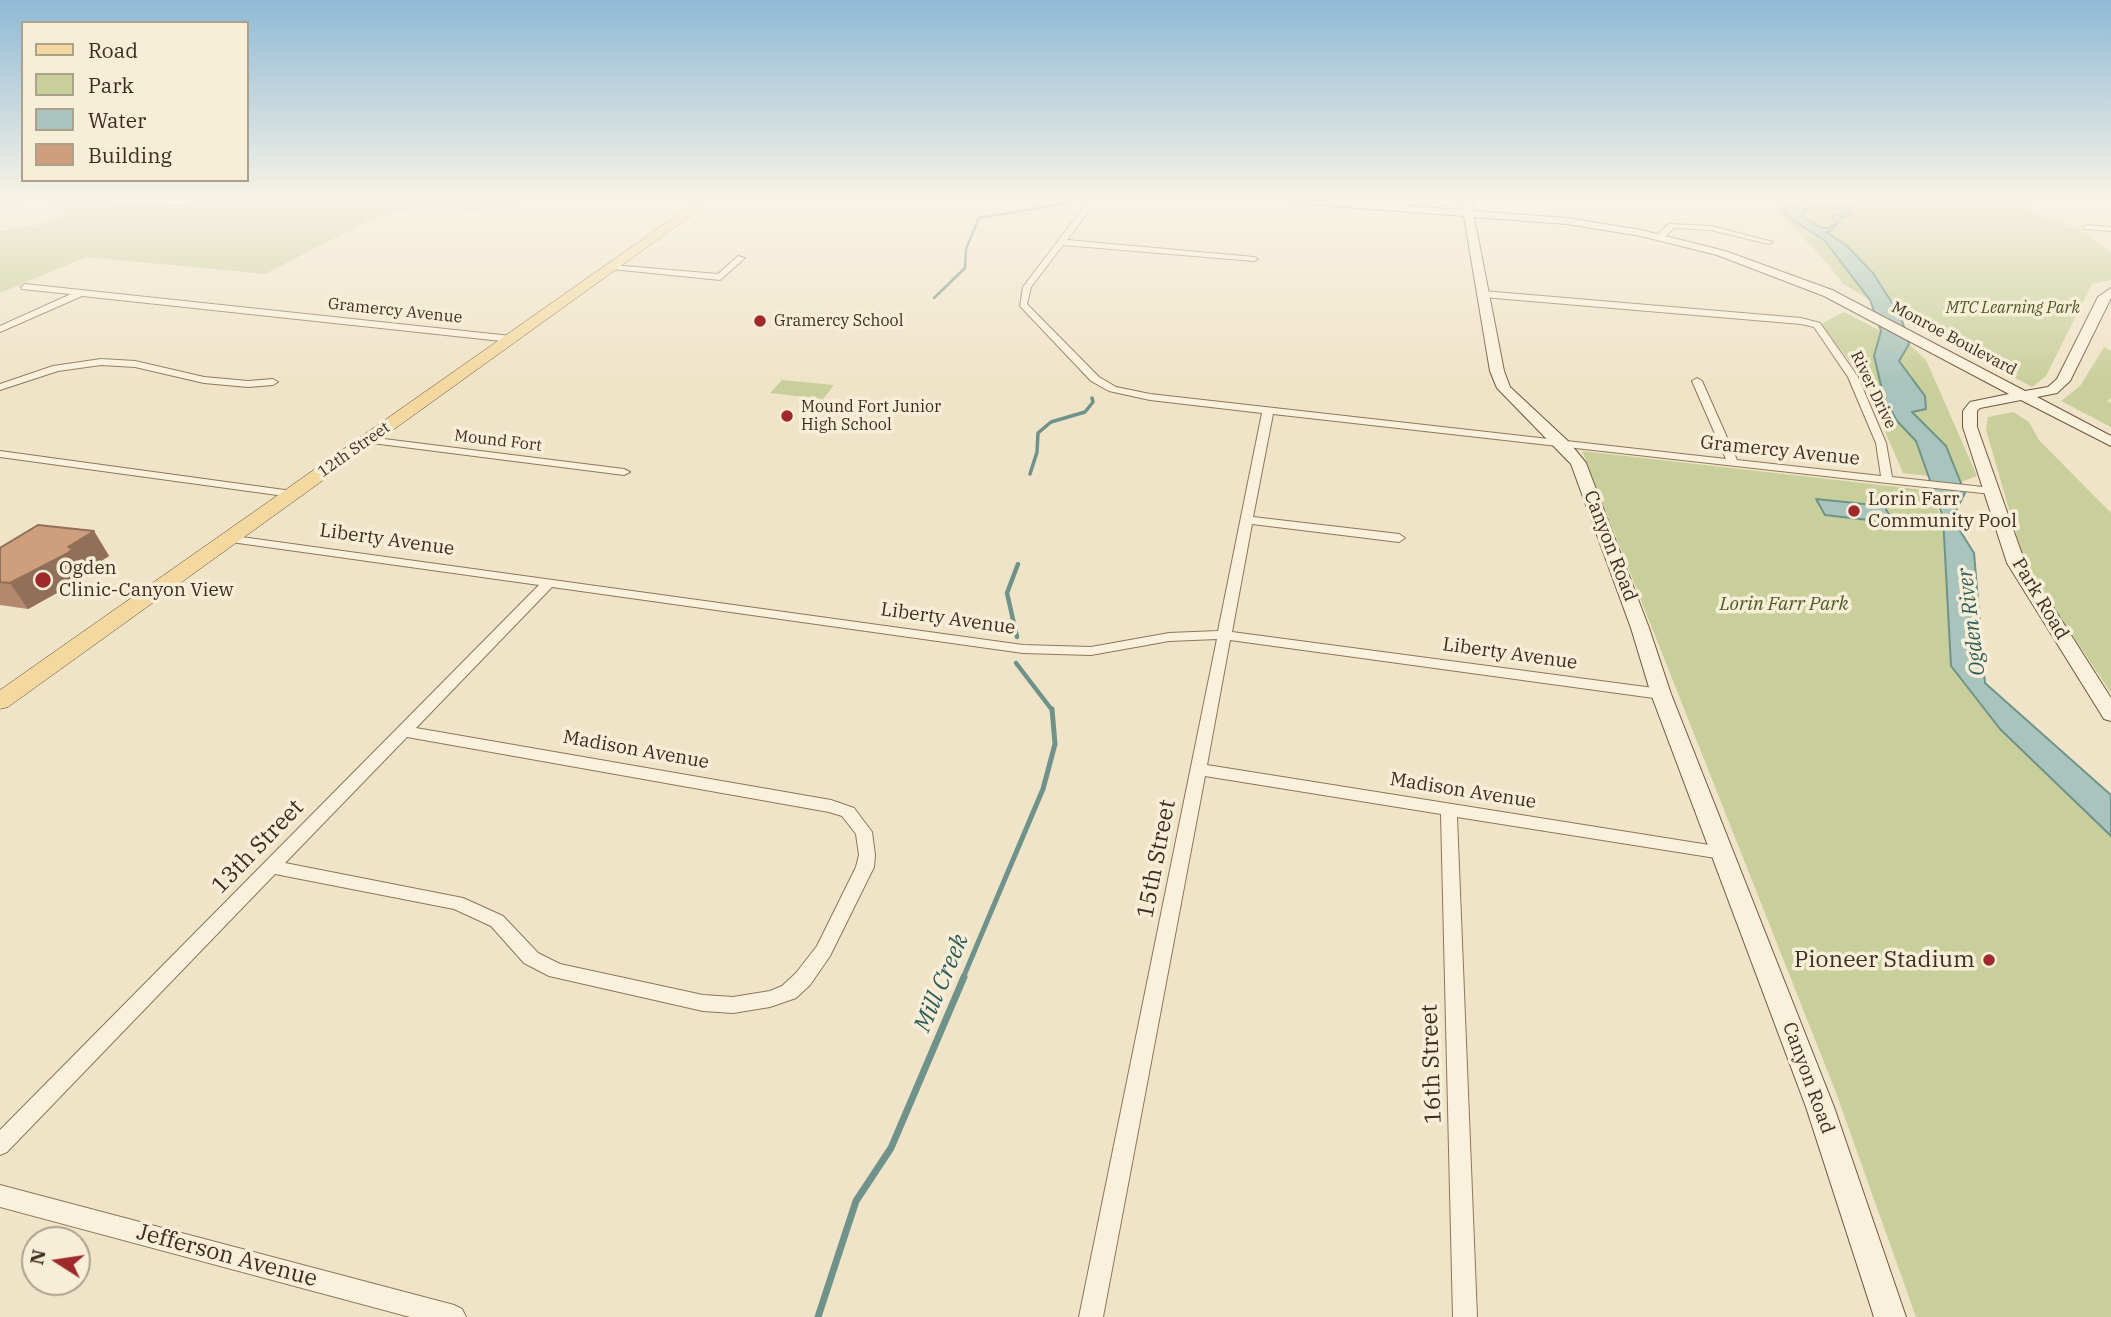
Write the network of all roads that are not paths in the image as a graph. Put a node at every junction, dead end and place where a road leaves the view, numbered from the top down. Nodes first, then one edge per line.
1 (621, 260) edge
2 (738, 260) edge
3 (1047, 260) edge
4 (1477, 260) edge
5 (1742, 260) edge
6 (612, 267) junction
7 (25, 287) dead end
8 (2111, 292) edge
9 (81, 294) junction
10 (1483, 294) junction
11 (0, 329) edge
12 (511, 339) junction
13 (1697, 381) dead end
14 (273, 382) dead end
15 (0, 387) edge
16 (2023, 395) junction
17 (1268, 411) junction
18 (368, 440) junction
19 (2111, 442) edge
20 (1564, 445) junction
21 (0, 454) edge
22 (1734, 463) junction
23 (624, 472) dead end
24 (1887, 480) junction
25 (1992, 491) junction
26 (292, 494) junction
27 (1246, 520) junction
28 (231, 538) junction
29 (1399, 538) dead end
30 (549, 582) junction
31 (1224, 635) junction
32 (1661, 694) junction
33 (0, 701) edge
34 (2111, 714) edge
35 (404, 731) junction
36 (1198, 769) junction
37 (1448, 810) junction
38 (1722, 853) junction
39 (271, 867) junction
40 (0, 1144) edge
41 (0, 1196) edge
42 (454, 1317) edge
43 (1091, 1317) edge
44 (1465, 1317) edge
45 (1890, 1317) edge

1 - 6 main road, 12th Street
2 - 6 street
3 - 17 street
4 - 10 street
5 - 16 street, Monroe Boulevard
6 - 12 main road, 12th Street
7 - 9 street, Gramercy Avenue
8 - 16 street
9 - 11 street
9 - 12 street, Gramercy Avenue
10 - 20 street
10 - 24 street, River Drive
12 - 18 main road, 12th Street
13 - 22 street
14 - 15 street
16 - 19 street, Monroe Boulevard
16 - 25 street, Park Road
17 - 20 street
17 - 27 street, 15th Street
18 - 23 street, Mound Fort
18 - 26 main road, 12th Street
20 - 22 street, Gramercy Avenue
20 - 32 street, Canyon Road
21 - 26 street
22 - 24 street, Gramercy Avenue
24 - 25 street, Gramercy Avenue
25 - 34 street, Park Road
26 - 28 main road, 12th Street
27 - 29 street
27 - 31 street, 15th Street
28 - 30 street, Liberty Avenue
28 - 33 main road, 12th Street
30 - 31 street, Liberty Avenue
30 - 35 street, 13th Street
31 - 32 street, Liberty Avenue
31 - 36 street, 15th Street
32 - 38 street, Canyon Road
35 - 39 street, 13th Street
35 - 39 street, Madison Avenue
36 - 37 street, Madison Avenue
36 - 43 street, 15th Street
37 - 38 street, Madison Avenue
37 - 44 street, 16th Street
38 - 45 street, Canyon Road
39 - 40 street, 13th Street
41 - 42 street, Jefferson Avenue

